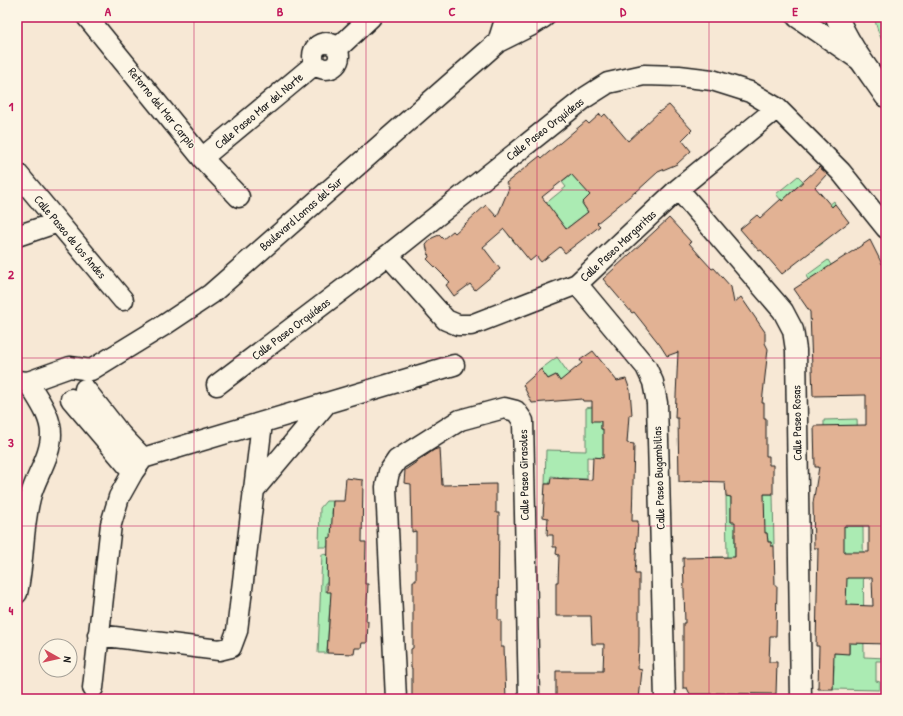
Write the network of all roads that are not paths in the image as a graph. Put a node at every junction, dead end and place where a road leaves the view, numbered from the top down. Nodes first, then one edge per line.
1 (370, 17) edge
2 (506, 17) edge
3 (544, 17) edge
4 (797, 17) edge
5 (97, 21) edge
6 (840, 21) edge
7 (498, 42) junction
8 (862, 61) junction
9 (886, 96) edge
10 (777, 108) junction
11 (202, 158) junction
12 (17, 173) edge
13 (678, 189) junction
14 (239, 197) dead end
15 (58, 222) junction
16 (886, 228) edge
17 (17, 236) edge
18 (388, 255) junction
19 (577, 284) junction
20 (123, 300) dead end
21 (454, 365) dead end
22 (91, 370) junction
23 (22, 382) edge
24 (217, 385) dead end
25 (78, 394) junction
26 (326, 404) junction
27 (48, 415) junction
28 (262, 423) junction
29 (138, 465) junction
30 (253, 491) junction
31 (17, 593) edge
32 (98, 635) junction
33 (93, 688) dead end
34 (396, 699) edge
35 (529, 699) edge
36 (665, 699) edge
37 (801, 699) edge

1 - 11 street, Calle Paseo Mar del Norte
2 - 7 street
3 - 7 street, Boulevard Lomas del Sur
4 - 8 street
5 - 11 street, Retorno del Mar Carpio
6 - 8 street
7 - 22 street, Boulevard Lomas del Sur
8 - 9 street
10 - 13 street, Calle Paseo Margaritas
10 - 16 street, Calle Paseo Orquídeas
10 - 18 street, Calle Paseo Orquídeas
11 - 14 street, Retorno del Mar Carpio
12 - 15 street, Calle Paseo de los Andes
13 - 19 street, Calle Paseo Margaritas
13 - 37 street, Calle Paseo Rosas
15 - 17 street
15 - 20 street, Calle Paseo de los Andes
18 - 19 street, Calle Paseo Margaritas
18 - 24 street, Calle Paseo Orquídeas
19 - 36 street, Calle Paseo Bugambilias
21 - 26 street
22 - 23 street
22 - 25 street
23 - 27 street
25 - 27 street
25 - 29 street
26 - 28 street
26 - 30 street
27 - 31 street
28 - 29 street
28 - 30 street
29 - 32 street
30 - 32 street
32 - 33 street
34 - 35 street, Calle Paseo Girasoles

